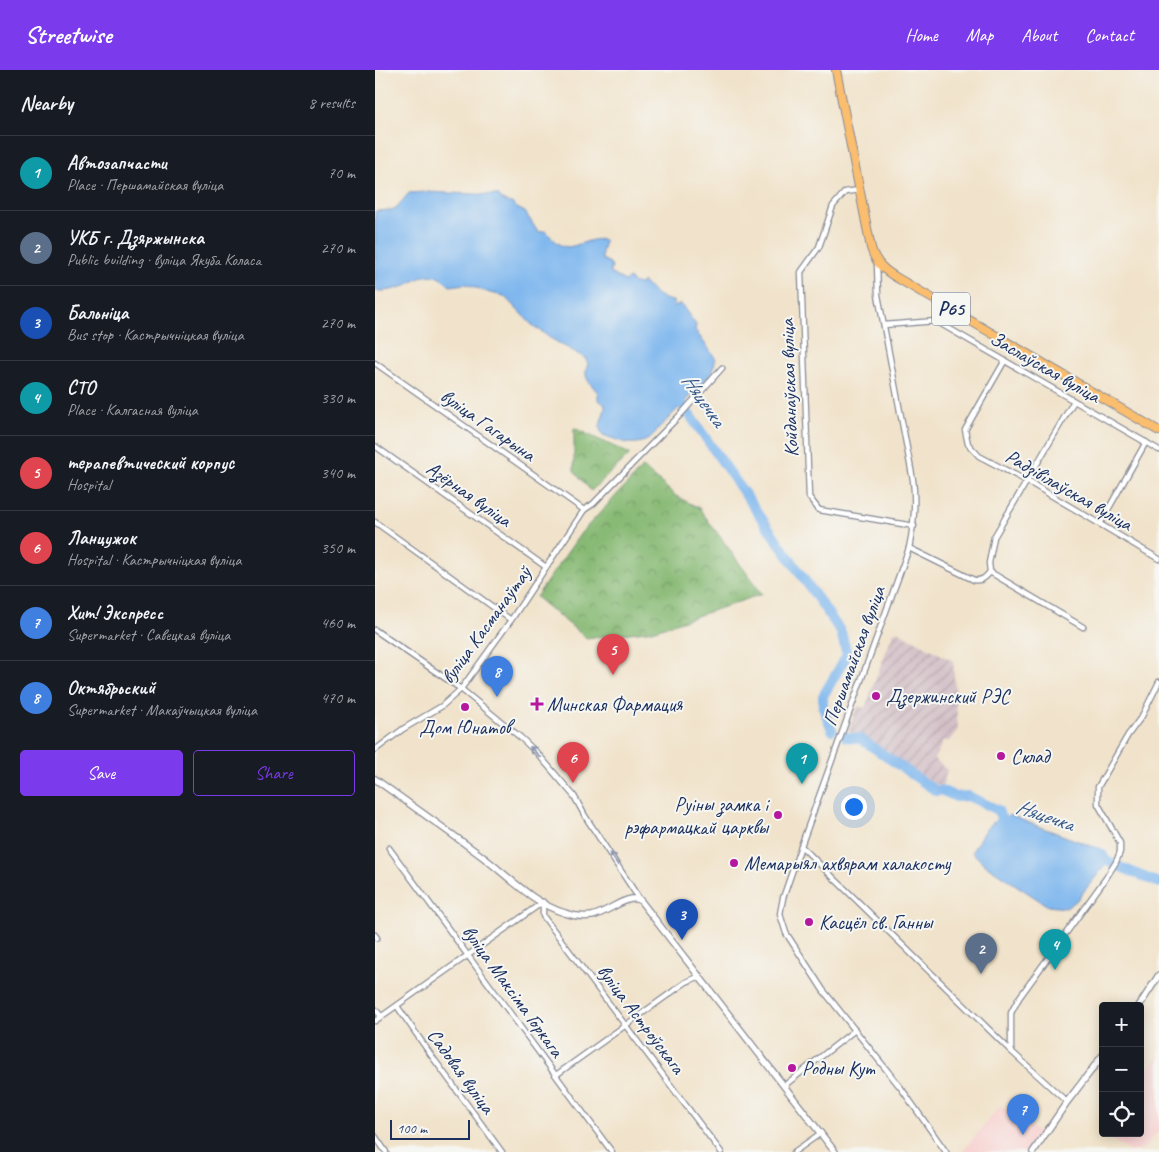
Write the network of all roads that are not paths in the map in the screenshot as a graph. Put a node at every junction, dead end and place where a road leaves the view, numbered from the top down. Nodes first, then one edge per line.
1 (836, 70) edge
2 (859, 190) junction
3 (877, 263) junction
4 (884, 325) junction
5 (1004, 362) junction
6 (375, 363) edge
7 (722, 368) dead end
8 (1074, 401) junction
9 (1159, 431) edge
10 (1146, 442) junction
11 (375, 446) edge
12 (1159, 450) edge
13 (1027, 481) junction
14 (584, 510) junction
15 (375, 522) edge
16 (1100, 524) junction
17 (913, 526) junction
18 (909, 548) junction
19 (1159, 559) edge
20 (546, 567) junction
21 (990, 572) junction
22 (511, 620) junction
23 (1083, 627) dead end
24 (375, 630) edge
25 (1159, 682) edge
26 (461, 689) junction
27 (375, 750) edge
28 (375, 779) edge
29 (801, 846) junction
30 (389, 848) dead end
31 (640, 900) junction
32 (543, 902) junction
33 (469, 955) junction
34 (1159, 975) edge
35 (700, 976) junction
36 (1142, 1002) edge
37 (397, 1006) junction
38 (375, 1009) edge
39 (381, 1016) junction
40 (375, 1021) edge
41 (625, 1024) junction
42 (855, 1030) junction
43 (1011, 1051) junction
44 (1099, 1060) edge
45 (556, 1075) junction
46 (785, 1085) junction
47 (1067, 1102) junction
48 (821, 1133) junction
49 (375, 1136) edge
50 (386, 1152) edge
51 (502, 1152) edge
52 (612, 1152) edge
53 (721, 1152) edge
54 (794, 1152) edge
55 (835, 1152) edge
56 (945, 1152) edge
57 (1033, 1152) edge

1 - 2 main road
2 - 3 main road
2 - 17 street, Койданаўская вуліца
3 - 4 street, Першамайская вуліца
3 - 9 main road, Р65
4 - 5 street, Заслаўская вуліца
4 - 17 street, Першамайская вуліца
5 - 8 street, Заслаўская вуліца
5 - 13 street, Радзівілаўская вуліца
6 - 14 street, вуліца Гагарына
7 - 14 street, вуліца Касманаўтаў
8 - 10 street, Заслаўская вуліца
8 - 13 street
10 - 12 street, Заслаўская вуліца
10 - 16 street
11 - 20 street, Азёрная вуліца
13 - 16 street, Радзівілаўская вуліца
13 - 21 street
14 - 20 street, вуліца Касманаўтаў
15 - 22 street
16 - 19 street, Радзівілаўская вуліца
17 - 18 street, Першамайская вуліца
18 - 21 street
18 - 29 street, Першамайская вуліца
20 - 22 street, вуліца Касманаўтаў
21 - 23 street
22 - 26 street, вуліца Касманаўтаў
24 - 26 street
25 - 43 street
26 - 27 street, вуліца Касманаўтаў
31 -> 26 street
28 - 32 street
29 - 42 street, Першамайская вуліца
29 - 43 street
30 - 33 street, вуліца Максіма Горкага
31 - 32 street
31 - 35 street
32 - 33 street
32 - 41 street, вуліца Астроўскага
33 - 37 street
33 - 45 street, вуліца Максіма Горкага
34 - 36 street
35 - 41 street
35 - 46 street
37 - 39 street
37 - 51 street, Садовая вуліца
38 - 39 street
39 - 40 street
41 - 45 street
41 - 53 street, вуліца Астроўскага
42 - 46 street
42 - 56 street, Першамайская вуліца
43 - 47 street
44 - 47 street
45 - 52 street, вуліца Максіма Горкага
46 - 48 street
47 - 57 street
48 - 54 street
48 - 55 street
49 - 50 street

